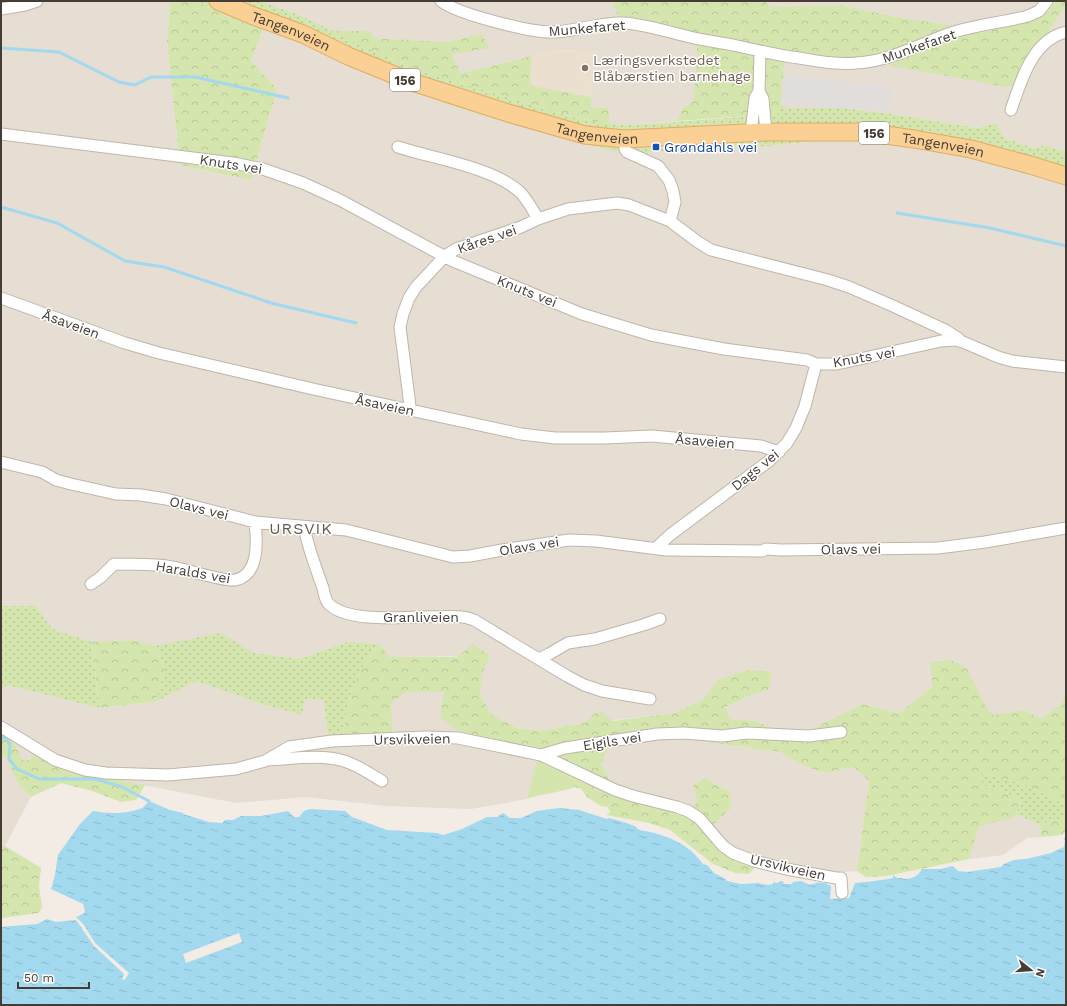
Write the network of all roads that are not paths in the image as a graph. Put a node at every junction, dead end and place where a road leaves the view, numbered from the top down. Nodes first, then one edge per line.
1 (37, 1) edge
2 (218, 1) edge
3 (441, 1) edge
4 (1047, 1) edge
5 (1, 9) edge
6 (1066, 32) edge
7 (760, 52) junction
8 (759, 91) junction
9 (1011, 110) dead end
10 (759, 132) junction
11 (1, 134) edge
12 (624, 139) junction
13 (398, 147) dead end
14 (1066, 176) edge
15 (538, 218) junction
16 (670, 221) junction
17 (446, 256) junction
18 (1, 298) edge
19 (959, 341) junction
20 (816, 364) junction
21 (1066, 367) edge
22 (409, 410) junction
23 (779, 452) junction
24 (1, 462) edge
25 (255, 522) junction
26 (304, 527) junction
27 (1066, 528) edge
28 (656, 548) junction
29 (91, 584) dead end
30 (660, 619) dead end
31 (539, 658) junction
32 (650, 699) dead end
33 (1, 727) edge
34 (841, 732) dead end
35 (541, 755) junction
36 (264, 761) junction
37 (382, 781) dead end
38 (842, 892) dead end

1 - 5 street
2 - 12 main road, Tangenveien / 156
3 - 7 street, Munkefaret
4 - 7 street, Munkefaret
6 - 9 street
7 - 8 street
8 - 10 street
8 - 10 street
10 - 12 main road, Tangenveien / 156
10 - 14 main road, Tangenveien / 156
11 - 17 street, Knuts vei
12 - 16 street
13 - 15 street
15 - 16 street, Kåres vei
15 - 17 street, Kåres vei
16 - 19 street
17 - 20 street, Knuts vei
17 - 22 street, Kåres vei
18 - 22 street, Åsaveien
19 - 20 street, Knuts vei
19 - 21 street, Knuts vei
20 - 23 street, Dags vei
22 - 23 street, Åsaveien
23 - 28 street, Dags vei
24 - 25 street, Olavs vei
25 - 26 street, Olavs vei
25 - 29 street, Haralds vei
26 - 28 street, Olavs vei
26 - 31 street, Granliveien
27 - 28 street, Olavs vei
30 - 31 street
31 - 32 street, Granliveien
33 - 36 street, Ursvikveien
34 - 35 street, Eigils vei
35 - 36 street, Ursvikveien
35 - 38 street, Ursvikveien
36 - 37 street

